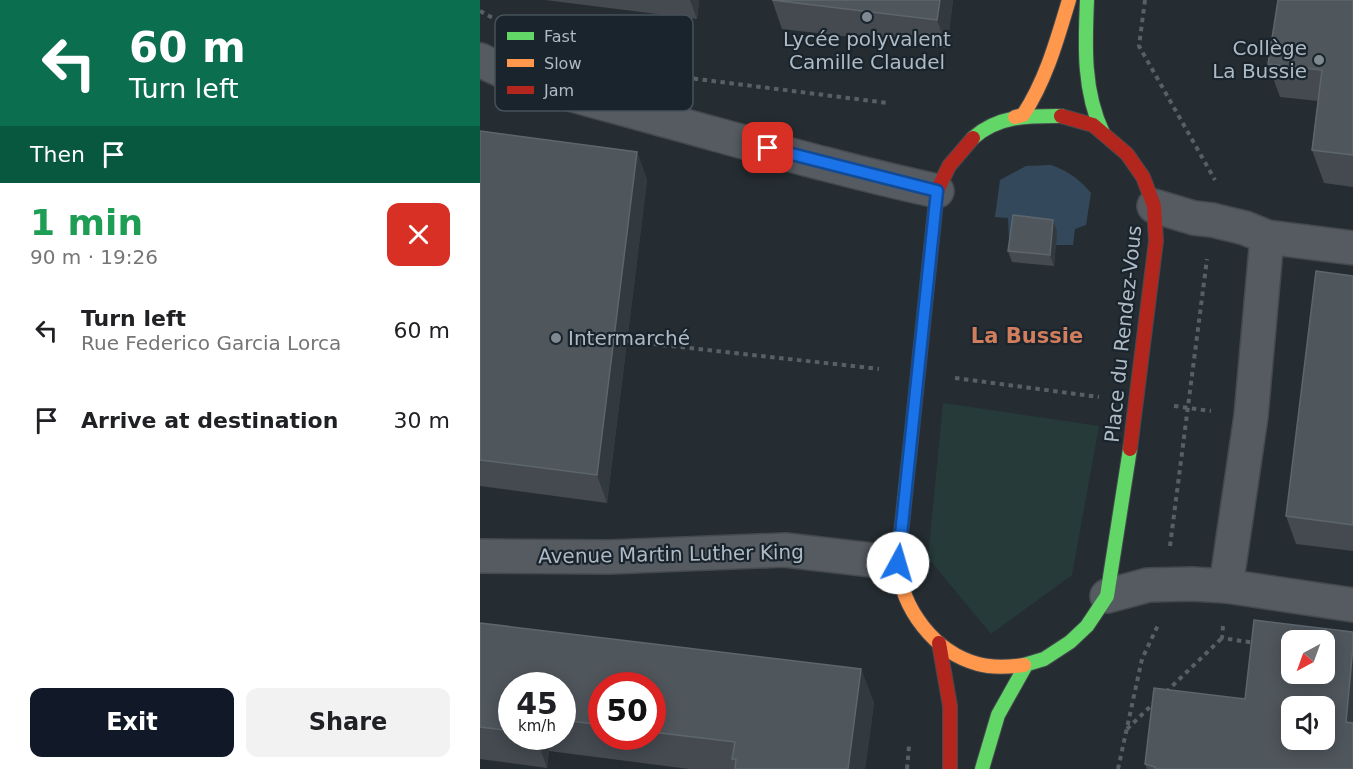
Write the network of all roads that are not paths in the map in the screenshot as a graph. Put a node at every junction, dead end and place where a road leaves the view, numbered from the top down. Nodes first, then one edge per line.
1 (1069, 0) edge
2 (1087, 0) edge
3 (480, 60) edge
4 (495, 67) edge
5 (634, 111) edge
6 (1015, 117) junction
7 (1103, 133) junction
8 (937, 191) junction
9 (1154, 206) junction
10 (1267, 237) junction
11 (1353, 248) edge
12 (480, 556) edge
13 (898, 563) junction
14 (1226, 586) junction
15 (1107, 596) junction
16 (1353, 605) edge
17 (939, 642) junction
18 (1026, 665) junction
19 (950, 769) edge
20 (982, 769) edge

1 - 6 main road
2 - 7 main road
3 - 4 street
5 - 8 street
6 - 7 main road, Place du Rendez-Vous
6 - 8 main road, Place du Rendez-Vous
7 - 9 main road, Place du Rendez-Vous
8 - 13 main road, Place du Rendez-Vous
9 - 10 street
9 - 15 main road, Place du Rendez-Vous
10 - 11 street
10 - 14 street
12 - 13 street, Avenue Martin Luther King
13 - 17 main road, Place du Rendez-Vous
14 - 15 street
14 - 16 street
15 - 18 main road, Place du Rendez-Vous
17 - 18 main road, Place du Rendez-Vous
17 - 19 main road
18 - 20 main road

